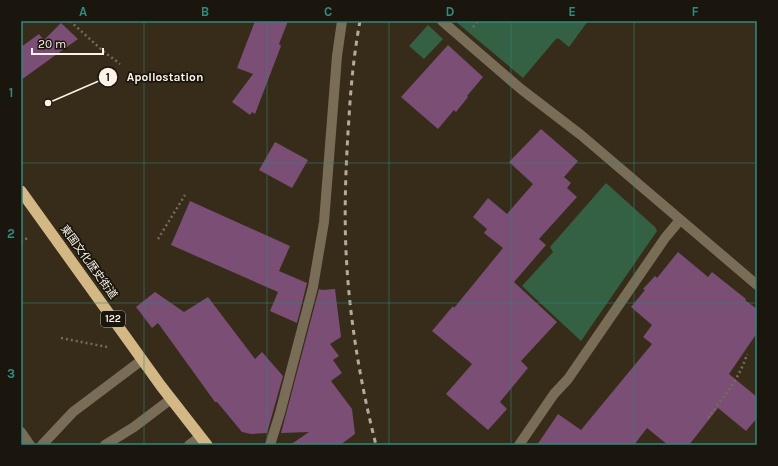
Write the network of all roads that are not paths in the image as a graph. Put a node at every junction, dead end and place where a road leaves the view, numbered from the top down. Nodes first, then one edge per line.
1 (342, 21) edge
2 (442, 21) edge
3 (21, 191) edge
4 (680, 220) junction
5 (757, 284) edge
6 (142, 360) junction
7 (171, 399) junction
8 (21, 432) edge
9 (204, 441) edge
10 (520, 444) edge
11 (30, 445) edge
12 (42, 445) edge
13 (105, 445) edge
14 (190, 445) edge
15 (270, 445) edge

1 - 15 street
2 - 4 street
3 - 6 highway, 東国文化歴史街道 / 122
4 - 5 street
4 - 10 street
6 - 7 highway, 東国文化歴史街道 / 122
6 - 12 street
7 - 9 highway, 東国文化歴史街道 / 122
7 - 13 street
8 - 11 street
9 - 14 street

